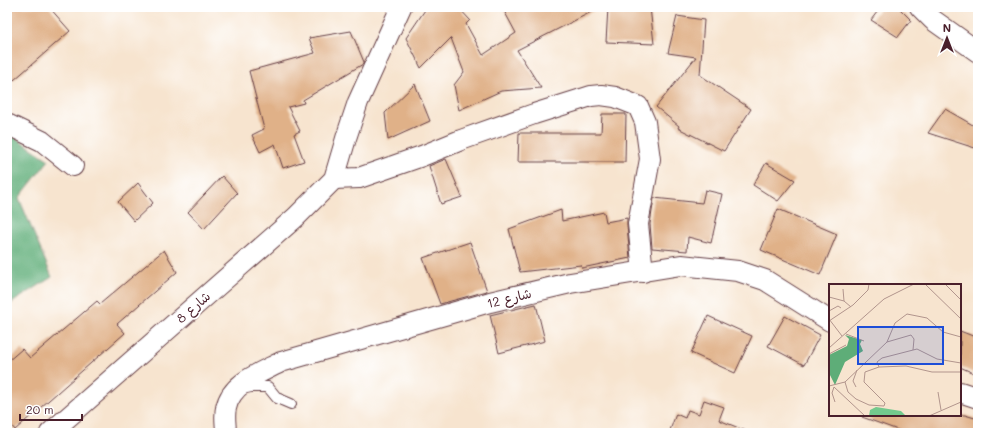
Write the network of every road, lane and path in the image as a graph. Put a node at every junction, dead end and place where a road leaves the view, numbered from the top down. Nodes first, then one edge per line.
1 (401, 7) edge
2 (920, 7) edge
3 (978, 52) edge
4 (7, 124) edge
5 (73, 166) dead end
6 (334, 179) junction
7 (643, 272) junction
8 (829, 320) edge
9 (233, 391) junction
10 (961, 392) edge
11 (978, 398) edge
12 (291, 404) dead end
13 (50, 433) edge
14 (226, 433) edge

1 - 6 street
2 - 3 street
4 - 5 street
6 - 7 street
6 - 13 street, شارع 8
7 - 8 street, شارع 12
7 - 9 street, شارع 12
9 - 12 lane
9 - 14 street
10 - 11 street

